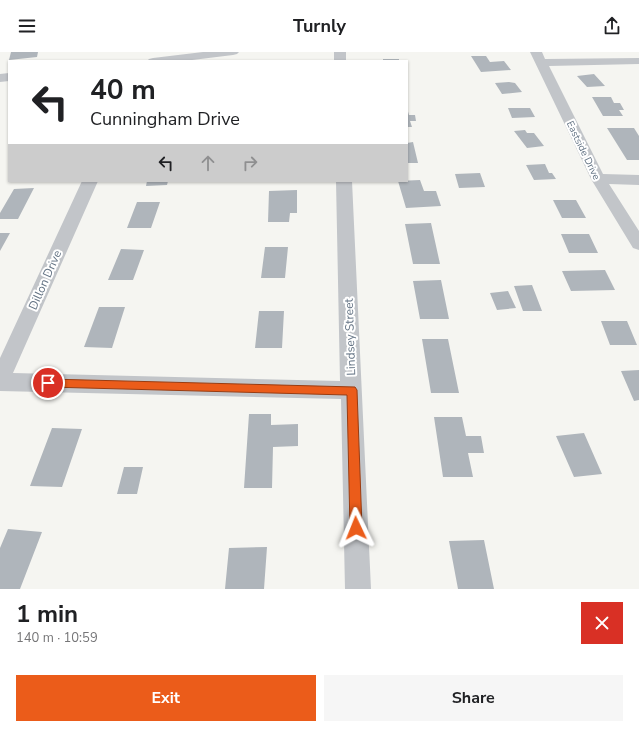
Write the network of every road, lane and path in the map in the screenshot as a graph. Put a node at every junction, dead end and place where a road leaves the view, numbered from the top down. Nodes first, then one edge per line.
1 (233, 52) edge
2 (539, 58) edge
3 (162, 60) edge
4 (639, 61) edge
5 (598, 179) junction
6 (639, 180) edge
7 (90, 182) edge
8 (344, 182) edge
9 (639, 244) edge
10 (0, 381) edge
11 (352, 390) junction
12 (358, 589) edge

1 - 3 street
2 - 4 street
2 - 5 street, Eastside Drive
5 - 6 street
5 - 9 street, Eastside Drive
7 - 10 street, Dillon Drive
8 - 11 street, Lindsey Street
10 - 11 street
11 - 12 street, Lindsey Street

